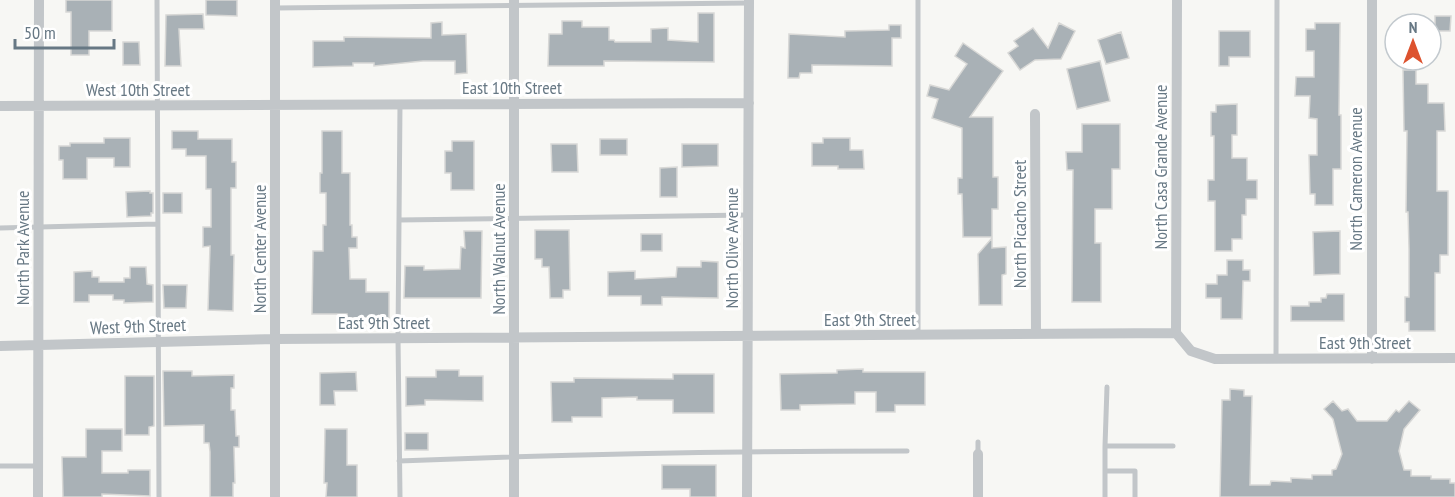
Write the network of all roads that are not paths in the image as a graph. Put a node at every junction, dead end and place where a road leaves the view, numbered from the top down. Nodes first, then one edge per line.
1 (39, 0) edge
2 (157, 0) edge
3 (918, 0) edge
4 (1177, 0) edge
5 (1277, 0) edge
6 (1372, 0) edge
7 (749, 1) edge
8 (650, 2) edge
9 (375, 3) edge
10 (514, 3) edge
11 (275, 4) edge
12 (749, 103) junction
13 (400, 104) junction
14 (514, 104) junction
15 (39, 105) junction
16 (156, 105) junction
17 (276, 105) junction
18 (0, 106) edge
19 (1035, 114) dead end
20 (748, 215) junction
21 (514, 217) junction
22 (399, 220) junction
23 (157, 224) junction
24 (0, 228) edge
25 (39, 228) junction
26 (1176, 333) junction
27 (1036, 334) junction
28 (918, 335) junction
29 (747, 336) junction
30 (398, 338) junction
31 (514, 338) junction
32 (276, 339) junction
33 (158, 342) junction
34 (0, 346) edge
35 (38, 346) junction
36 (1455, 358) edge
37 (1276, 359) junction
38 (1372, 359) junction
39 (1107, 387) dead end
40 (978, 441) dead end
41 (1105, 446) junction
42 (1173, 446) dead end
43 (907, 451) dead end
44 (747, 452) junction
45 (978, 454) joint
46 (514, 456) junction
47 (399, 461) junction
48 (0, 466) edge
49 (38, 466) junction
50 (1105, 471) junction
51 (38, 497) edge
52 (159, 497) edge
53 (275, 497) edge
54 (400, 497) edge
55 (514, 497) edge
56 (747, 497) edge
57 (978, 497) edge
58 (1105, 497) edge
59 (1135, 497) edge

1 - 15 street, North Park Avenue
2 - 16 lane
3 - 28 lane
4 - 26 street, North Casa Grande Avenue
5 - 37 lane
6 - 38 street, North Cameron Avenue
7 - 8 lane
7 - 12 street, North Olive Avenue
8 - 10 lane
9 - 10 lane
9 - 11 lane
10 - 14 street, North Walnut Avenue
11 - 17 street, North Center Avenue
12 - 14 street, East 10th Street
12 - 20 street, North Olive Avenue
13 - 14 street, East 10th Street
13 - 17 street, East 10th Street
13 - 22 lane
14 - 21 street, North Walnut Avenue
15 - 16 street, West 10th Street
15 - 18 street, West 10th Street
15 - 25 street, North Park Avenue
16 - 17 street, West 10th Street
16 - 23 lane
17 - 32 street, North Center Avenue
19 - 27 street, North Picacho Street
20 - 21 lane
20 - 29 street, North Olive Avenue
21 - 22 lane
21 - 31 street, North Walnut Avenue
22 - 30 lane
23 - 25 lane
23 - 33 lane
24 - 25 lane
25 - 35 street, North Park Avenue
26 - 27 street, East 9th Street
26 - 37 street, East 9th Street
27 - 28 street, East 9th Street
28 - 29 street, East 9th Street
29 - 31 street, East 9th Street
29 - 44 street, North Olive Avenue
30 - 31 street, East 9th Street
30 - 32 street, East 9th Street
30 - 47 lane
31 - 46 street, North Walnut Avenue
32 - 33 street, West 9th Street
32 - 53 street, North Center Avenue
33 - 35 street, West 9th Street
33 - 52 lane
34 - 35 street, West 9th Street
35 - 49 street, North Park Avenue
36 - 38 street, East 9th Street
37 - 38 street, East 9th Street
39 - 41 lane
40 - 45 lane
41 - 42 lane
41 - 50 lane
43 - 44 lane
44 - 46 lane
44 - 56 street, North Olive Avenue
45 - 57 street
46 - 47 lane
46 - 55 street, North Walnut Avenue
47 - 54 lane
48 - 49 lane
49 - 51 street, North Park Avenue
50 - 58 lane
50 - 59 lane

